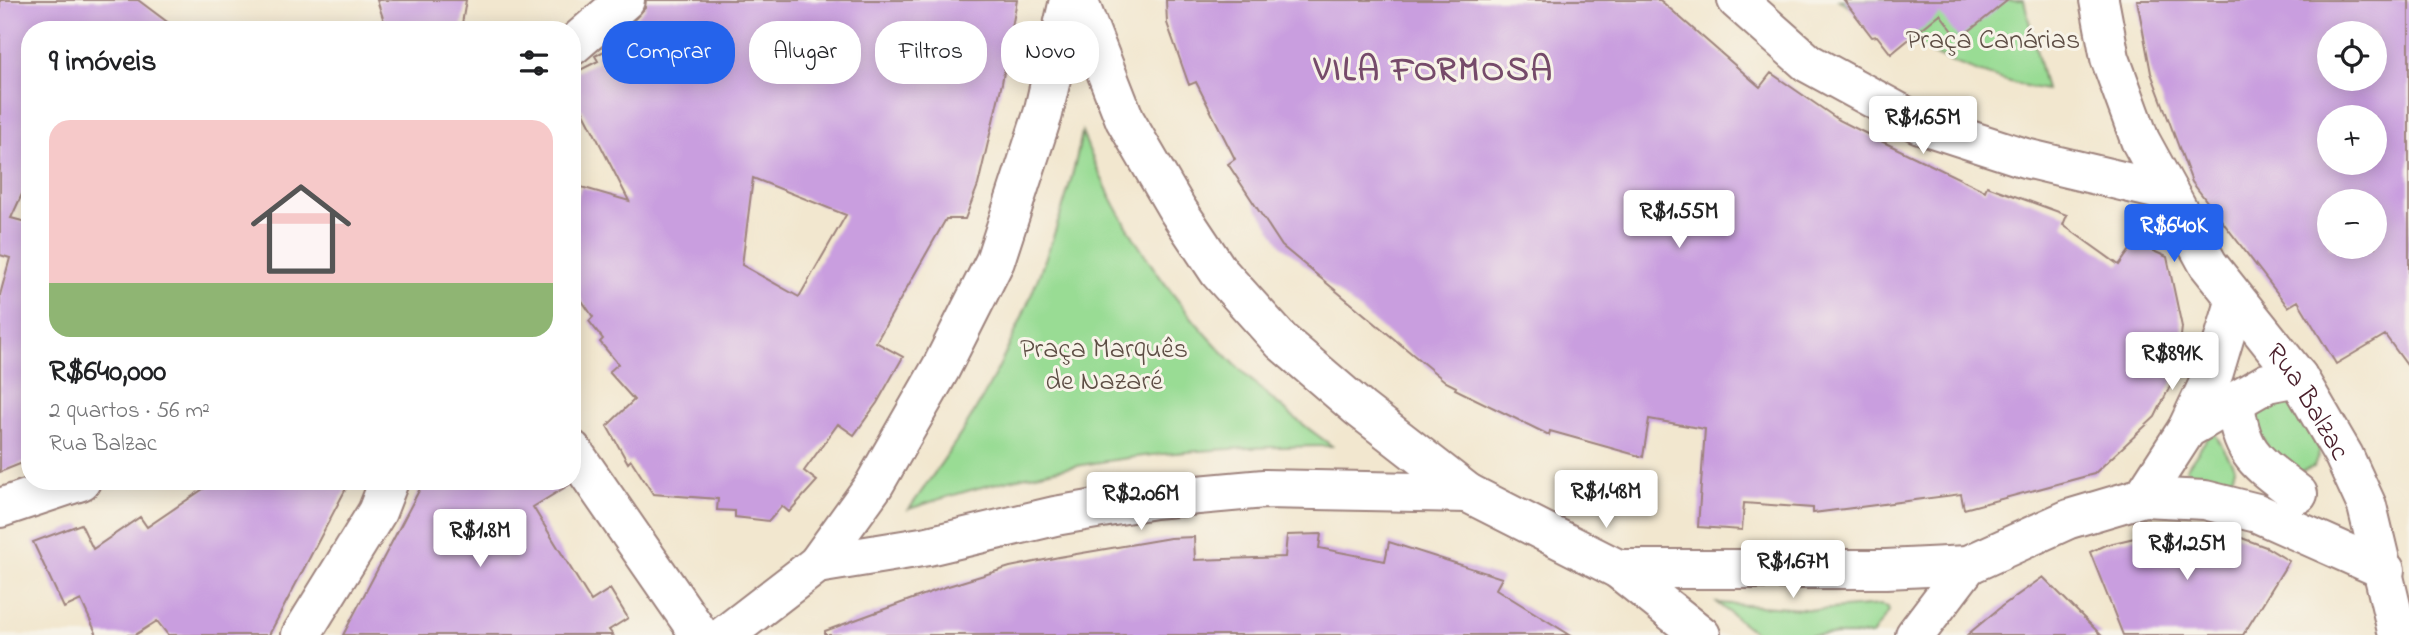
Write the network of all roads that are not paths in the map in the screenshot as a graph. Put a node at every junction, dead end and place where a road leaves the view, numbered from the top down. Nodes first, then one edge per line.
1 (625, 0) edge
2 (1069, 0) edge
3 (1078, 0) edge
4 (1737, 0) edge
5 (2099, 0) edge
6 (581, 38) edge
7 (2168, 192) junction
8 (2235, 302) junction
9 (2298, 377) junction
10 (2235, 401) junction
11 (2188, 429) junction
12 (2344, 456) junction
13 (581, 463) edge
14 (54, 490) edge
15 (385, 490) edge
16 (1468, 493) junction
17 (2298, 494) junction
18 (2143, 497) junction
19 (0, 508) edge
20 (2257, 513) junction
21 (817, 564) junction
22 (1968, 565) junction
23 (1618, 569) junction
24 (2385, 570) junction
25 (300, 635) edge
26 (700, 635) edge
27 (725, 635) edge
28 (1701, 635) edge
29 (1914, 635) edge
30 (2398, 635) edge

1 - 6 street
2 - 21 street
3 - 16 street
4 - 7 street
5 - 7 street
7 - 8 street, Rua Balzac
8 - 9 street, Rua Balzac
8 - 11 street
9 - 10 street
9 - 12 street, Rua Balzac
10 - 11 street
10 - 17 street, Rua Balzac
11 - 18 street
12 - 17 street
12 - 24 street, Rua Balzac
13 - 26 street
14 - 19 street
15 - 25 street
16 - 21 street
16 - 23 street
17 - 20 street
18 - 20 street
18 - 22 street
20 - 24 street
21 - 27 street
22 - 23 street
22 - 29 street
23 - 28 street
24 - 30 street, Rua Balzac

